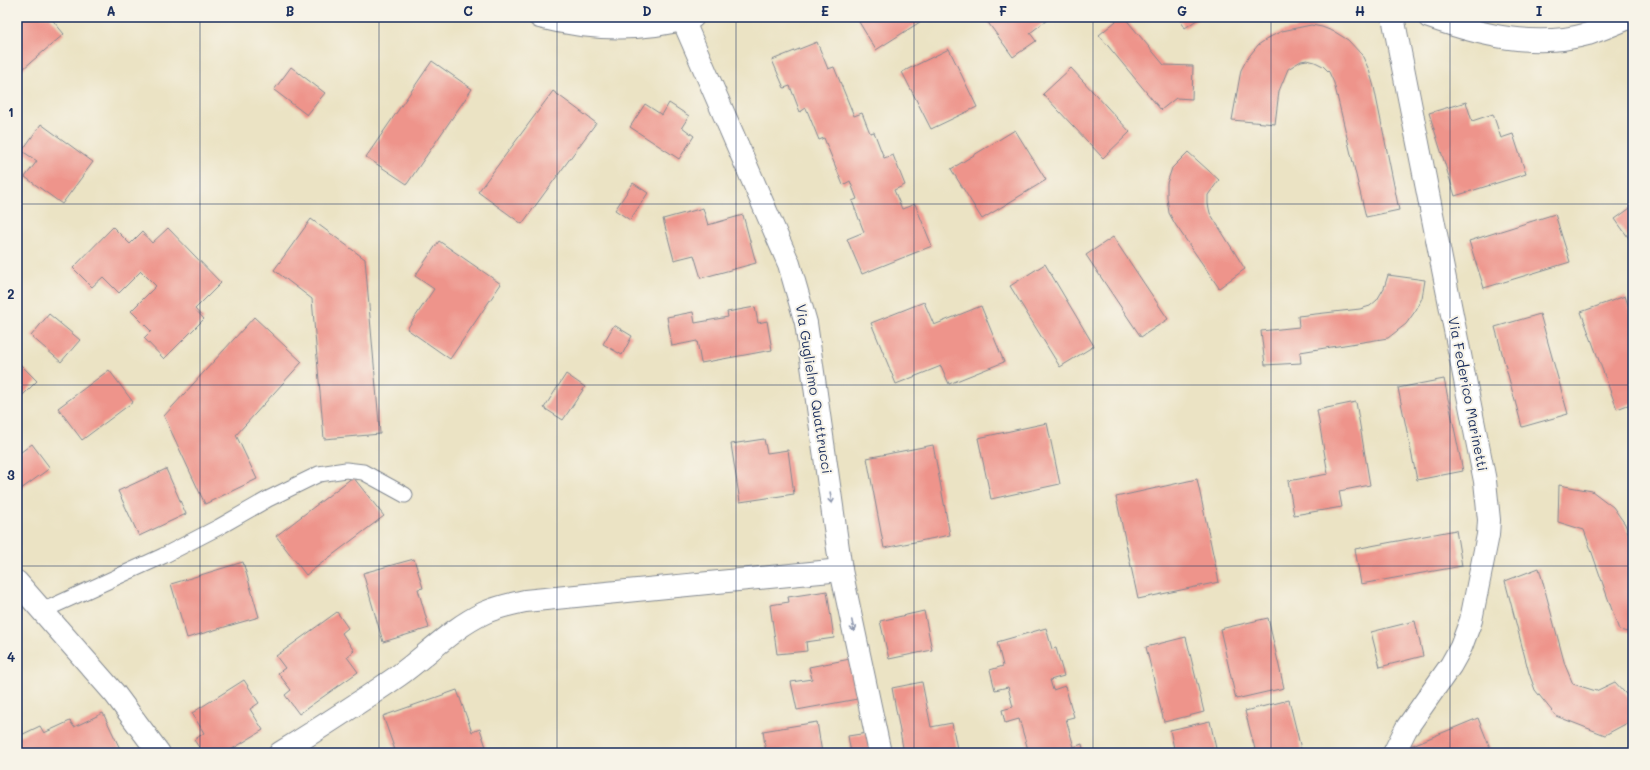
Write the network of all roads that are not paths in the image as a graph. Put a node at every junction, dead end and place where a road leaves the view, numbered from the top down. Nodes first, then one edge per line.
1 (540, 17) edge
2 (1393, 17) edge
3 (1429, 17) edge
4 (1631, 17) edge
5 (688, 18) edge
6 (405, 495) dead end
7 (841, 570) junction
8 (17, 582) edge
9 (42, 611) junction
10 (159, 753) edge
11 (280, 753) edge
12 (880, 753) edge
13 (1394, 753) edge

1 - 5 street, Via Guglielmo Quattrucci
2 - 13 street, Via Federico Marinetti
3 - 4 street
5 -> 7 street, Via Guglielmo Quattrucci
6 - 9 lane
7 - 11 street
7 -> 12 street, Via Guglielmo Quattrucci
8 - 9 street
9 - 10 street

